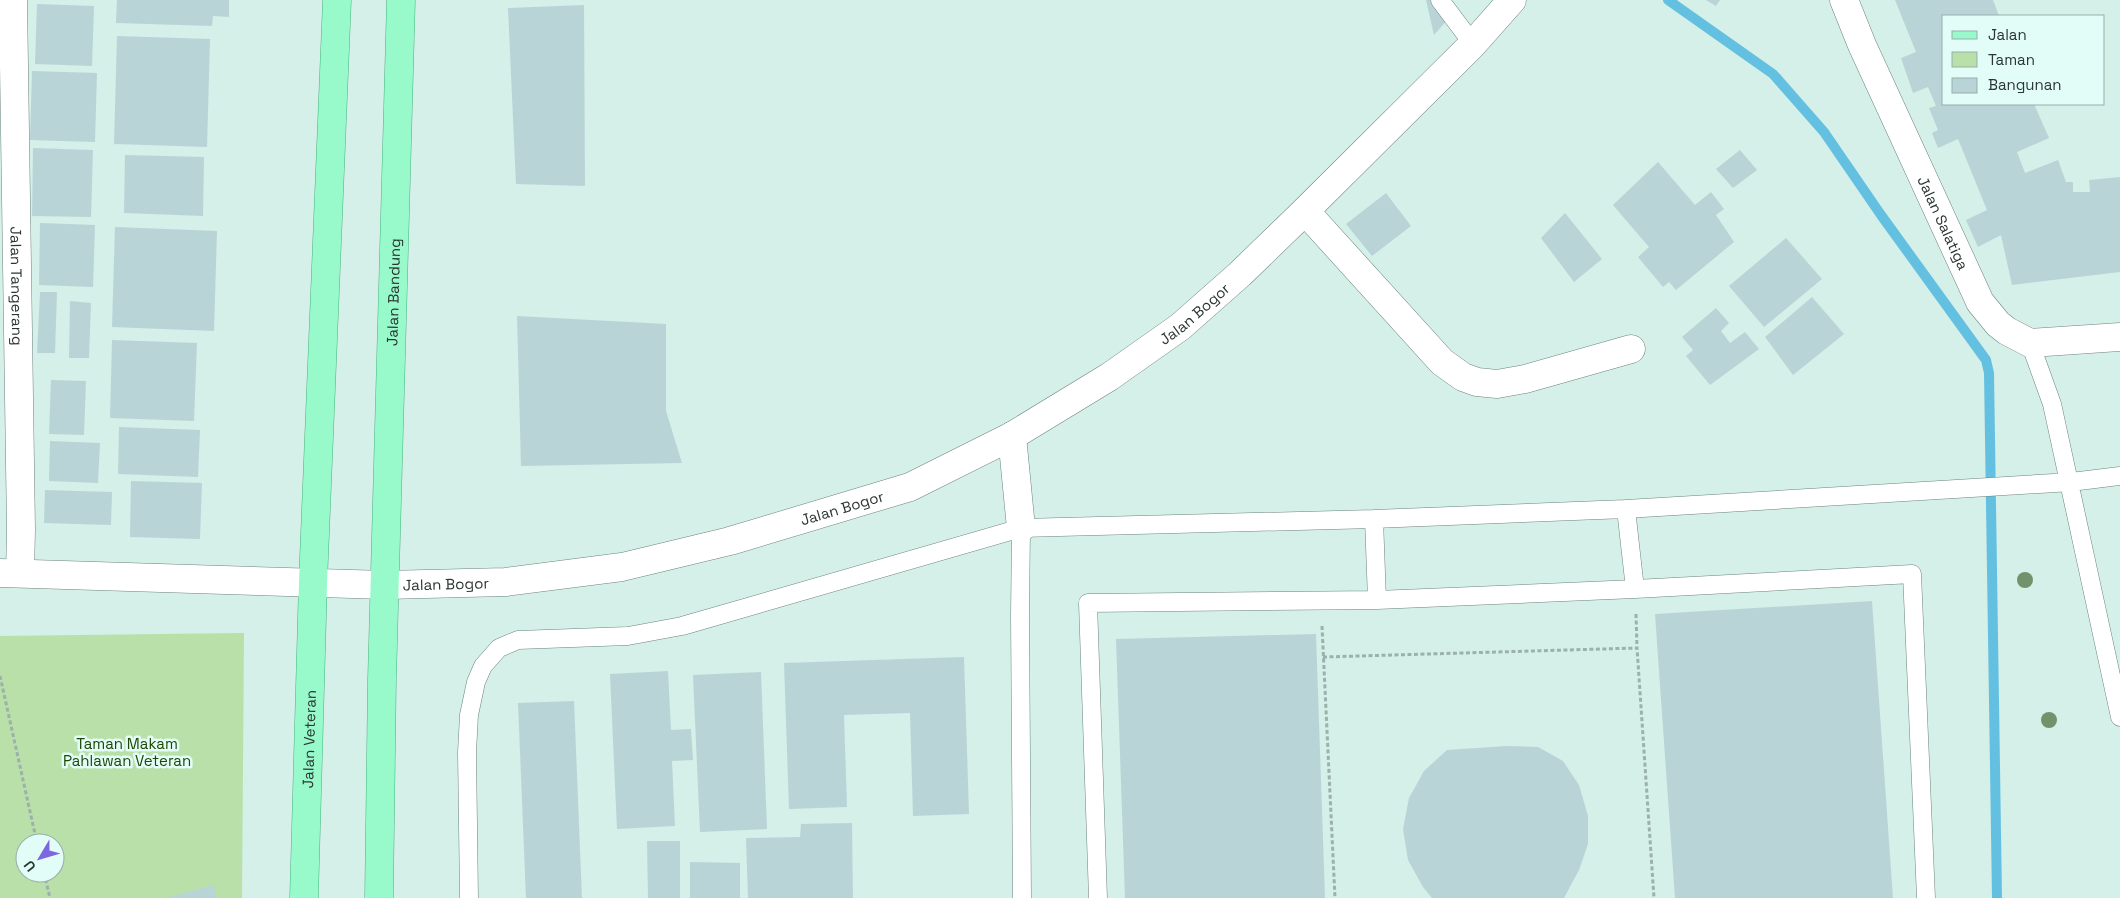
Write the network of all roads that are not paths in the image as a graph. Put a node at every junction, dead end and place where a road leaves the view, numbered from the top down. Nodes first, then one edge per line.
1 (13, 0) edge
2 (337, 0) edge
3 (401, 0) edge
4 (1440, 0) edge
5 (1512, 0) edge
6 (1844, 0) edge
7 (1473, 44) junction
8 (1306, 211) junction
9 (9, 275) edge
10 (2120, 337) edge
11 (2030, 343) junction
12 (1631, 349) dead end
13 (1012, 436) junction
14 (2120, 476) edge
15 (2071, 482) junction
16 (1626, 509) junction
17 (1374, 519) junction
18 (1022, 528) junction
19 (10, 573) edge
20 (313, 582) junction
21 (385, 585) junction
22 (1634, 589) junction
23 (1377, 600) junction
24 (2120, 717) edge
25 (304, 898) edge
26 (379, 898) edge
27 (469, 898) edge
28 (1022, 898) edge
29 (1098, 898) edge
30 (1926, 898) edge

1 - 9 main road, Jalan Tangerang
2 - 20 main road
3 - 21 main road, Jalan Bandung
4 - 7 lane
5 - 7 main road, Jalan Bogor
6 - 11 main road, Jalan Salatiga
7 - 8 main road, Jalan Bogor
8 - 12 main road
8 - 13 main road, Jalan Bogor
9 - 19 main road, Jalan Tangerang
10 - 11 main road
11 - 15 lane
13 - 18 main road
13 - 21 main road, Jalan Bogor
14 - 15 lane
15 - 16 lane
15 - 24 lane
16 - 17 lane
16 - 22 lane
17 - 18 lane
17 - 23 lane
18 - 27 lane
18 - 28 lane
19 - 20 main road, Jalan Bogor
20 - 21 main road, Jalan Bogor
20 - 25 main road, Jalan Veteran
21 - 26 main road
22 - 23 lane
22 - 30 lane
23 - 29 lane

